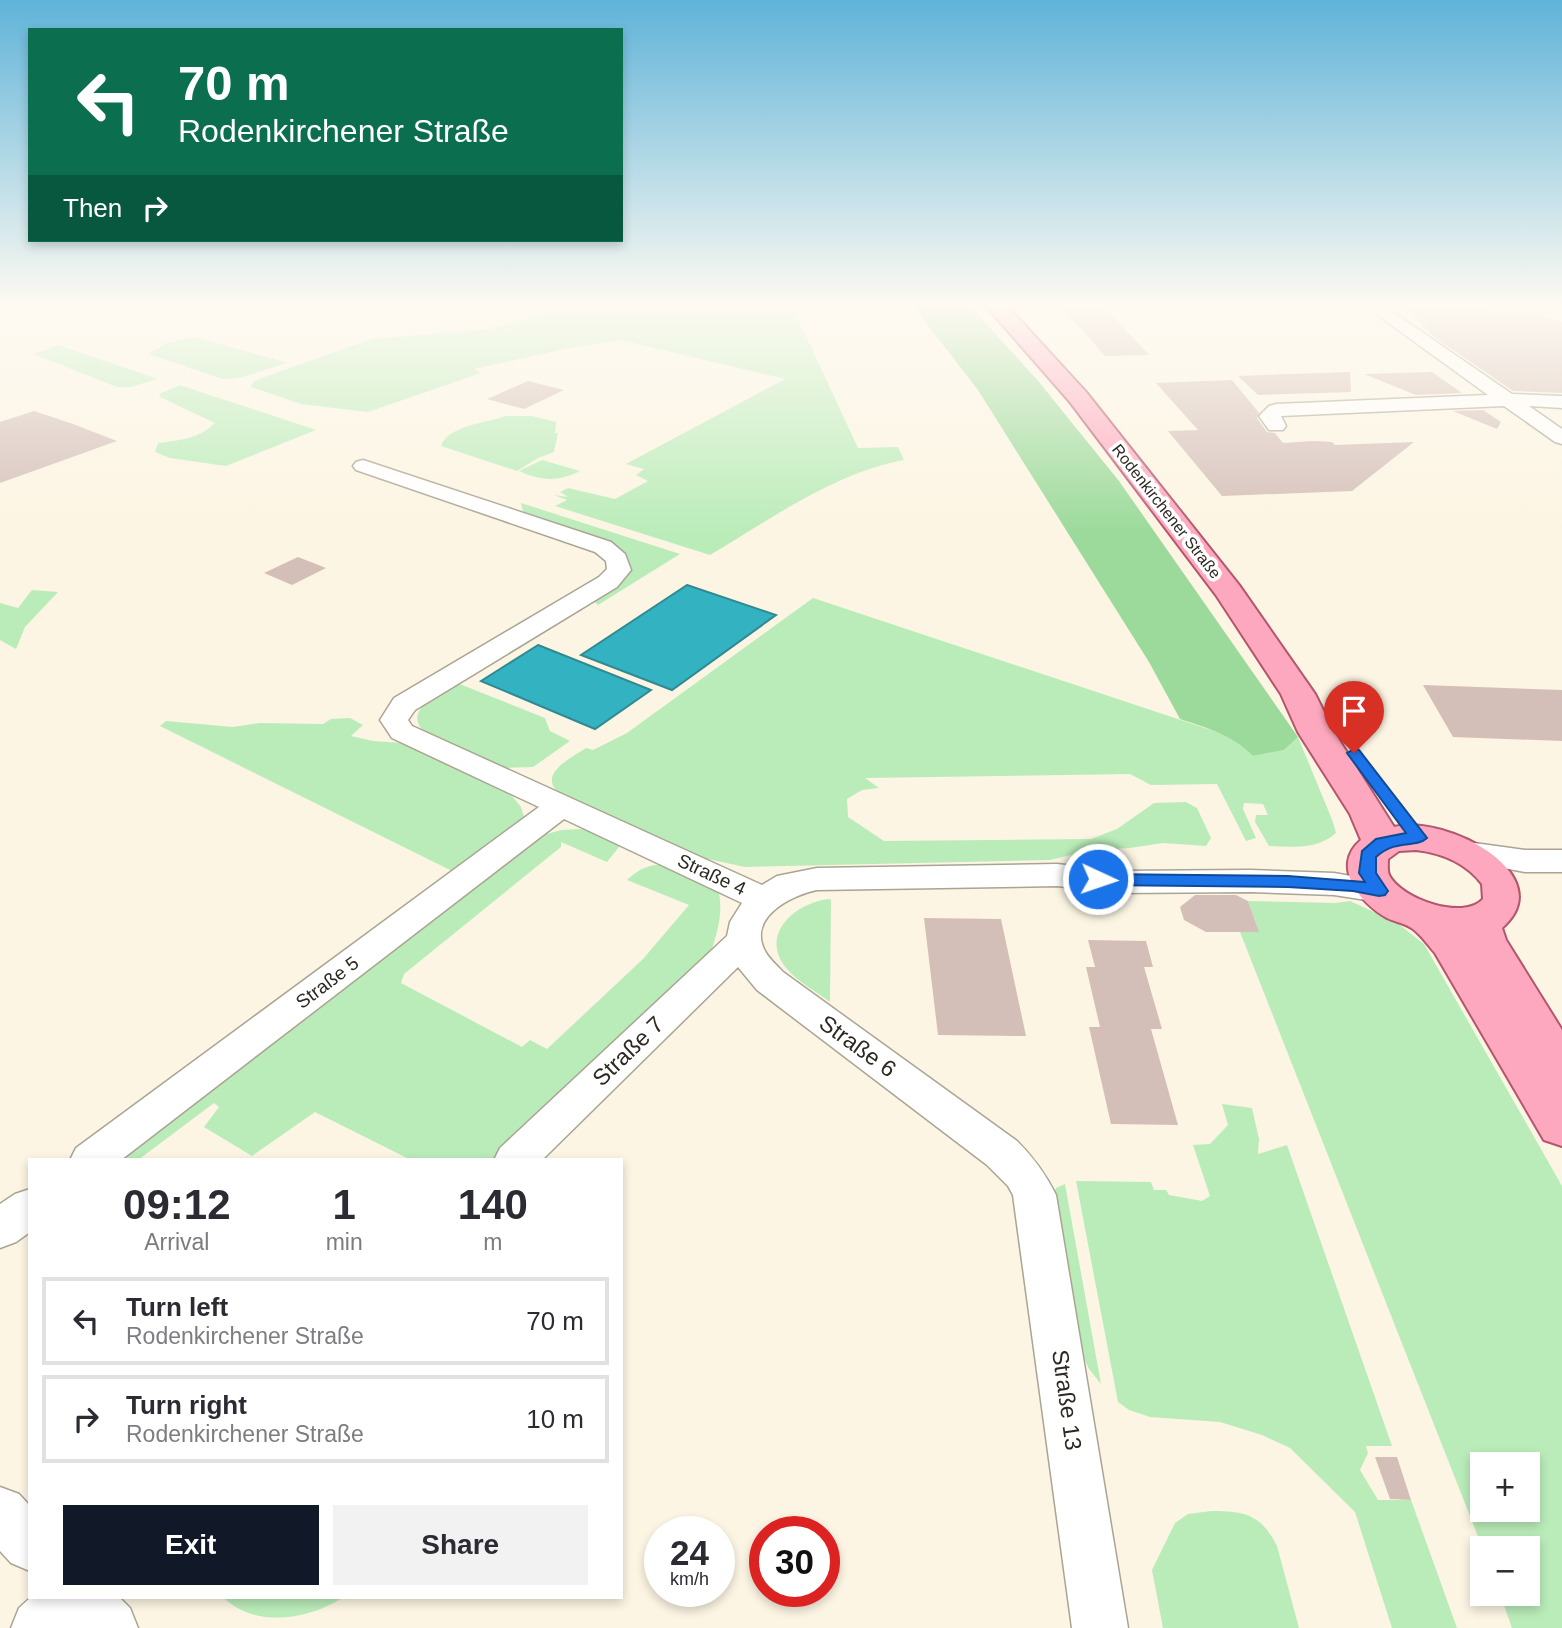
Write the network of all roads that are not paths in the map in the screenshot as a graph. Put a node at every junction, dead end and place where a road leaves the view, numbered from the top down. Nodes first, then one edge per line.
1 (1063, 382) edge
2 (1483, 382) edge
3 (1509, 400) junction
4 (1562, 402) edge
5 (1276, 426) dead end
6 (1562, 438) edge
7 (363, 466) dead end
8 (563, 805) junction
9 (1400, 841) junction
10 (1467, 852) junction
11 (1562, 861) edge
12 (1562, 876) edge
13 (1379, 891) junction
14 (764, 899) junction
15 (1492, 905) junction
16 (1427, 918) junction
17 (742, 942) junction
18 (1562, 1070) edge
19 (1562, 1126) edge
20 (94, 1158) edge
21 (517, 1158) edge
22 (1023, 1174) joint
23 (28, 1208) edge
24 (0, 1229) edge
25 (0, 1513) edge
26 (28, 1542) edge
27 (69, 1599) edge
28 (82, 1599) edge
29 (39, 1628) edge
30 (110, 1628) edge
31 (1100, 1628) edge

1 - 9 main road, Rodenkirchener Straße
2 - 3 street
3 - 4 street
3 - 5 street
3 - 6 street
7 - 8 street, Straße 4
8 - 14 street, Straße 4
8 - 20 street, Straße 5
9 - 10 main road
9 - 13 main road
10 - 11 street
10 - 15 main road
12 - 15 street
13 - 14 street, Straße 4
13 - 16 main road
14 - 17 street
15 - 16 main road
15 - 18 main road
16 - 19 main road
17 - 21 street, Straße 7
17 - 22 street, Straße 6
22 - 31 street, Straße 13
23 - 24 street
25 - 26 street
27 - 29 street
28 - 30 street

